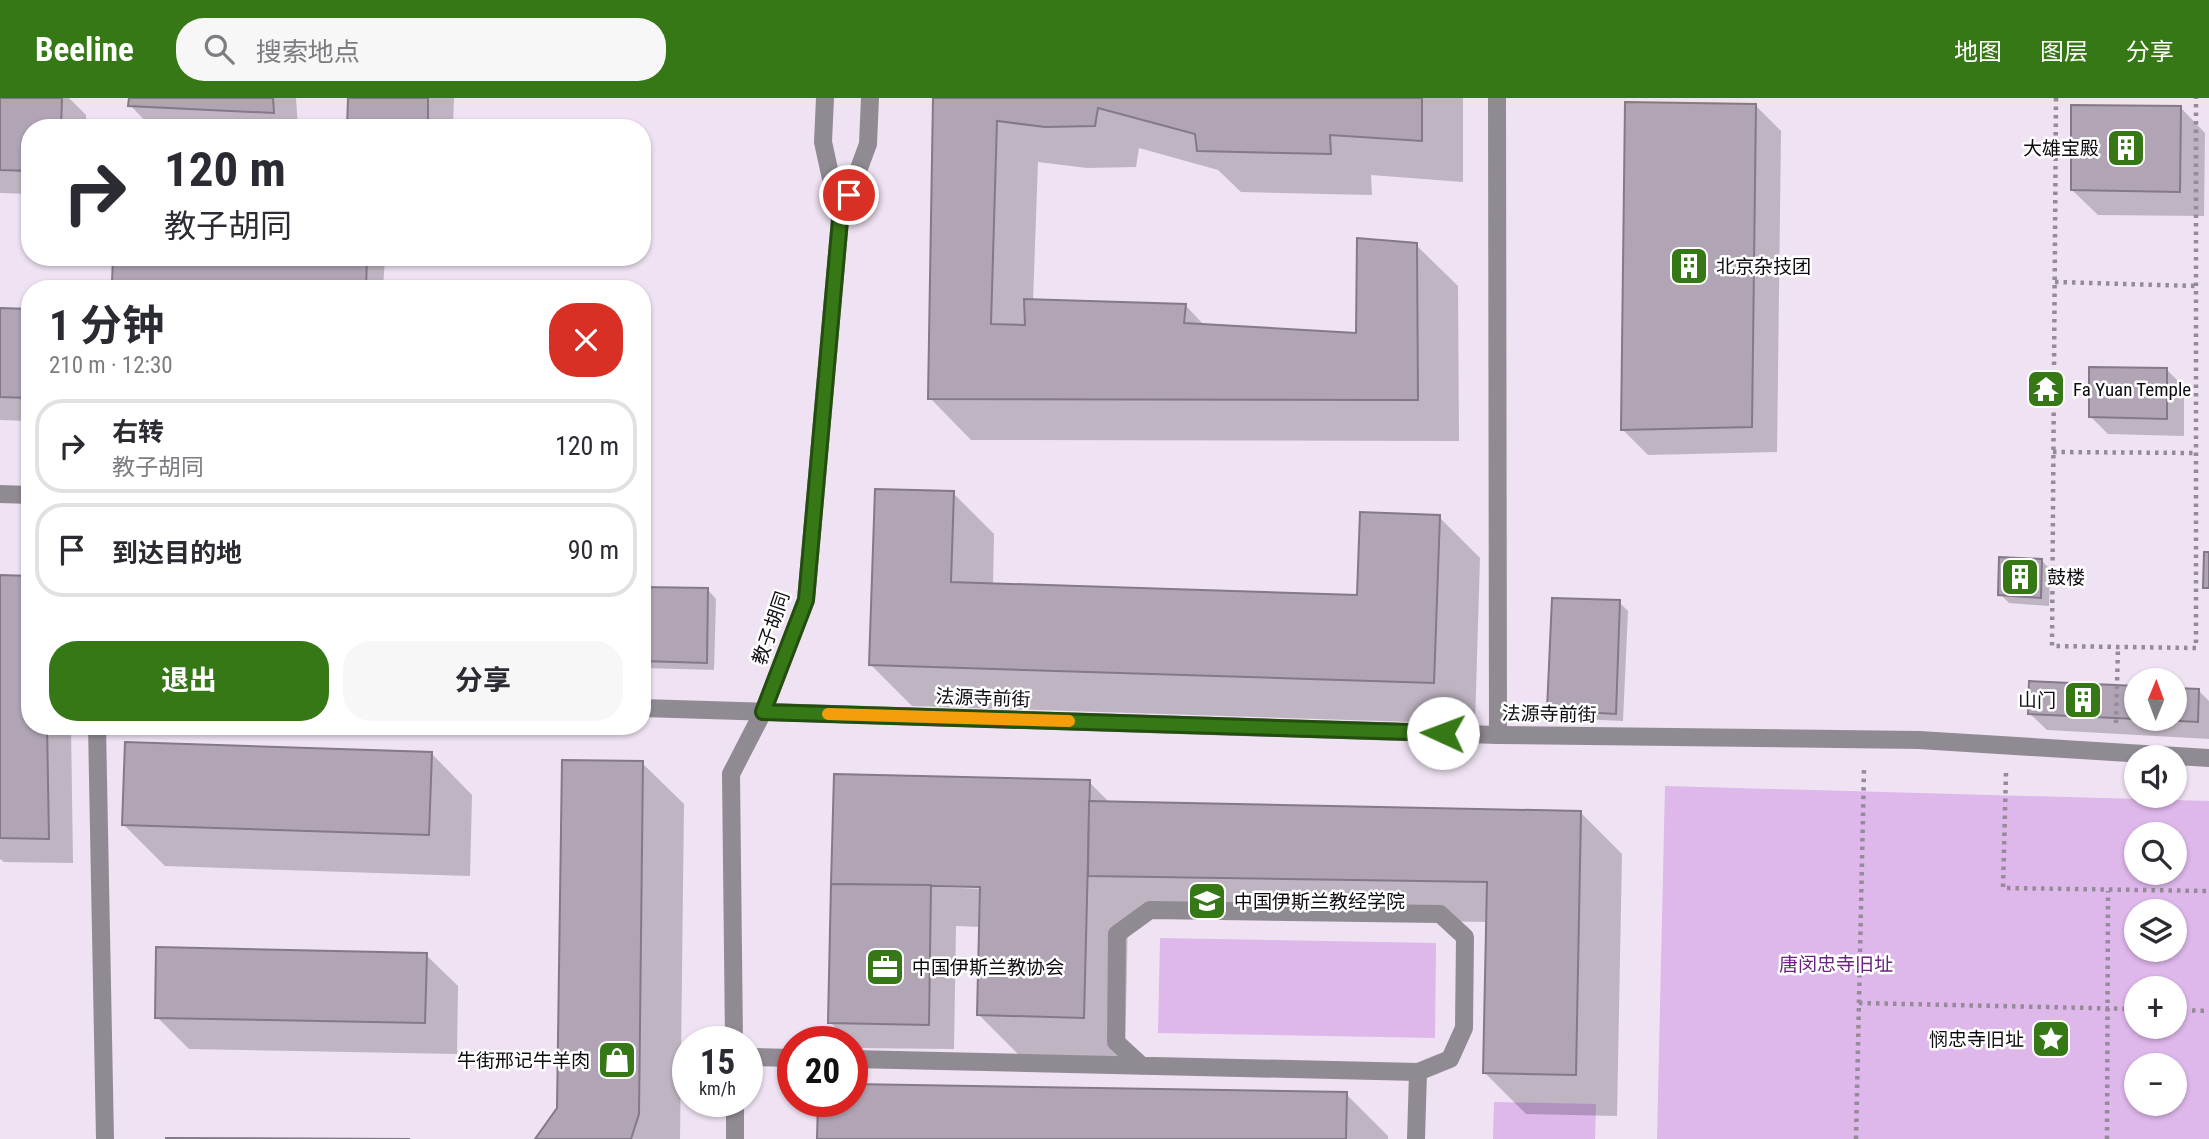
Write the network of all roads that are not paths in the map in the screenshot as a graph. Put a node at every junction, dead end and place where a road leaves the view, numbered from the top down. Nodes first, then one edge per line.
1 (825, 98) edge
2 (870, 98) edge
3 (1497, 98) edge
4 (840, 220) junction
5 (0, 494) edge
6 (21, 495) edge
7 (651, 708) edge
8 (763, 712) junction
9 (97, 735) edge
10 (1498, 735) junction
11 (2209, 758) edge
12 (734, 1026) edge
13 (868, 1059) edge
14 (1142, 1066) junction
15 (1418, 1072) junction
16 (735, 1117) edge
17 (105, 1139) edge
18 (735, 1139) edge
19 (1416, 1139) edge

1 - 4 street, 教子胡同
2 - 4 street, 教子胡同
3 - 10 street
4 - 8 street, 教子胡同
5 - 6 street
7 - 8 street, 法源寺前街
8 - 10 street, 法源寺前街
8 - 12 street, 教子胡同
9 - 17 street
10 - 11 street, 法源寺前街
13 - 14 street
14 - 15 street
14 - 15 street
15 - 19 street
16 - 18 street

